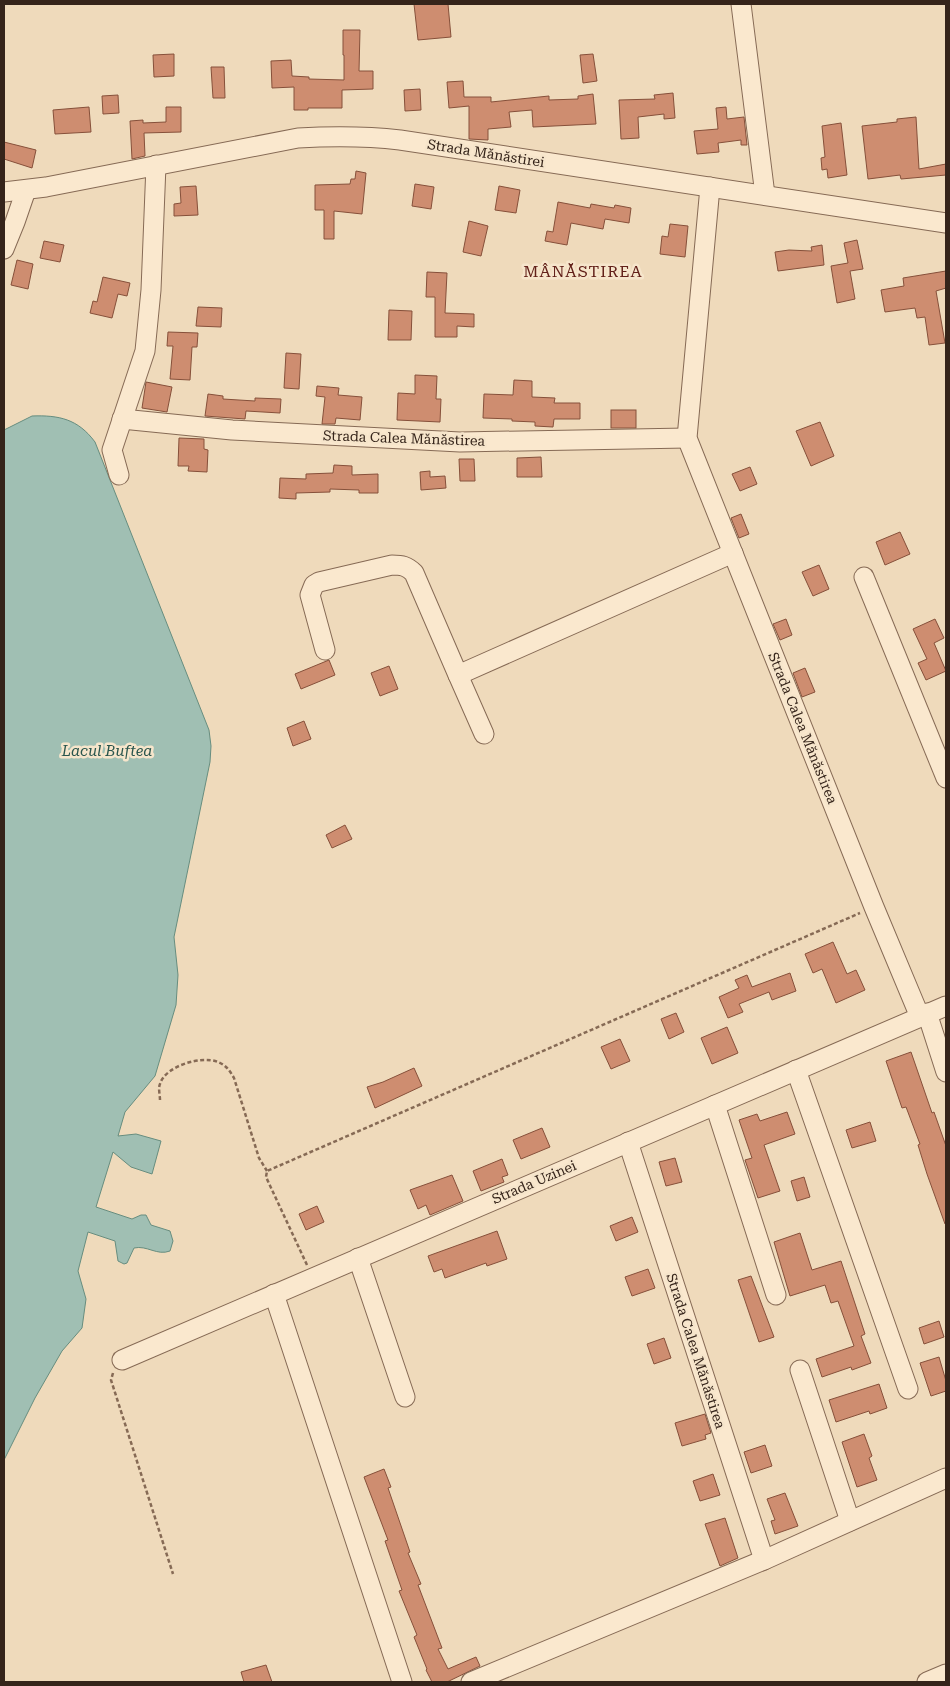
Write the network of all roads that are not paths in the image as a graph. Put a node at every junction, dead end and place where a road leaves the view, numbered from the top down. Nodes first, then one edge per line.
1 (741, 4) edge
2 (156, 165) junction
3 (710, 187) junction
4 (26, 190) junction
5 (4, 192) edge
6 (765, 195) junction
7 (946, 223) edge
8 (4, 250) edge
9 (122, 419) junction
10 (687, 438) junction
11 (118, 475) dead end
12 (733, 553) junction
13 (864, 577) dead end
14 (325, 650) dead end
15 (458, 675) junction
16 (484, 734) dead end
17 (946, 778) edge
18 (946, 1006) edge
19 (924, 1015) junction
20 (796, 1070) junction
21 (946, 1072) edge
22 (714, 1105) junction
23 (628, 1142) junction
24 (358, 1258) junction
25 (274, 1294) junction
26 (776, 1295) dead end
27 (122, 1360) road end
28 (800, 1370) dead end
29 (908, 1389) dead end
30 (404, 1397) dead end
31 (946, 1478) edge
32 (850, 1521) junction
33 (764, 1560) junction
34 (946, 1674) edge
35 (402, 1682) edge
36 (470, 1682) edge
37 (927, 1682) edge

1 - 6 street
2 - 3 street, Strada Mănăstirei
2 - 4 street, Strada Mănăstirei
2 - 9 street
3 - 6 street, Strada Mănăstirei
3 - 10 street, Strada Calea Mănăstirea
4 - 5 street, Strada Mănăstirei
4 - 8 street
6 - 7 street, Strada Mănăstirei
9 - 10 street, Strada Calea Mănăstirea
9 - 11 street
10 - 12 street, Strada Calea Mănăstirea
12 - 15 street
12 - 19 street, Strada Calea Mănăstirea
13 - 17 street
14 - 15 street
15 - 16 street
18 - 19 street, Strada Uzinei
19 - 20 street, Strada Uzinei
19 - 21 street, Strada Calea Mănăstirea
20 - 22 street, Strada Uzinei
20 - 29 street
22 - 23 street, Strada Uzinei
22 - 26 street
23 - 24 street, Strada Uzinei
23 - 33 street, Strada Calea Mănăstirea
24 - 25 street, Strada Uzinei
24 - 30 street
25 - 27 street, Strada Uzinei
25 - 35 street
28 - 32 street
31 - 32 street
32 - 33 street
33 - 36 street
34 - 37 street

